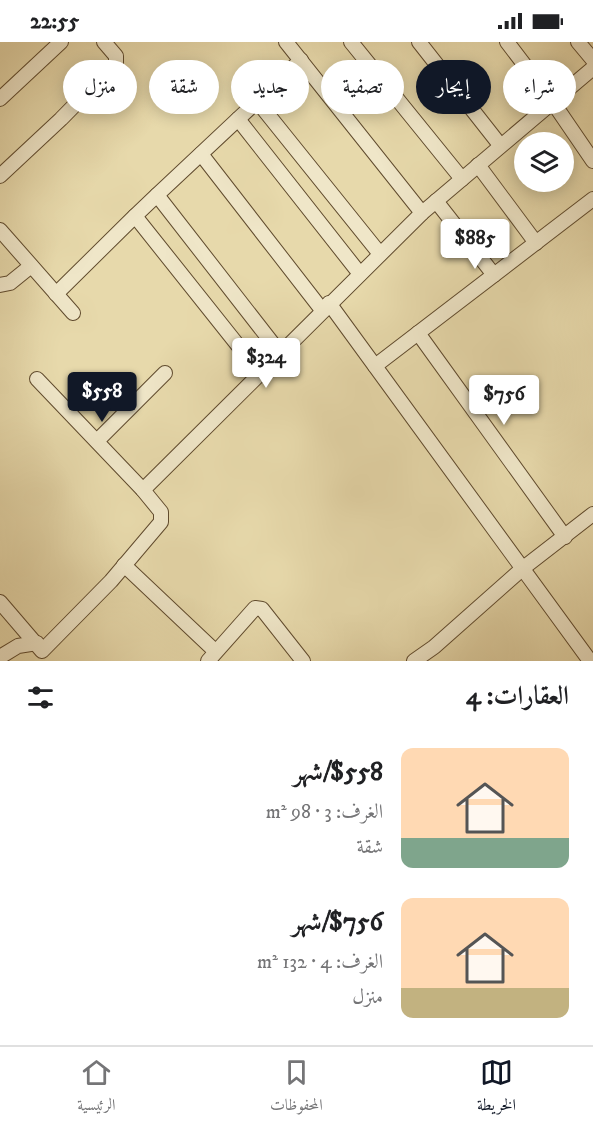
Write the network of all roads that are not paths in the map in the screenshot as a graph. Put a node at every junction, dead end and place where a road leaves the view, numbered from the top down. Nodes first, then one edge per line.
1 (61, 42) edge
2 (104, 42) edge
3 (286, 42) edge
4 (351, 42) edge
5 (419, 42) edge
6 (507, 42) edge
7 (578, 42) edge
8 (301, 60) edge
9 (521, 60) edge
10 (593, 60) edge
11 (593, 68) edge
12 (309, 70) edge
13 (576, 82) edge
14 (0, 99) edge
15 (243, 114) edge
16 (267, 114) edge
17 (537, 114) edge
18 (561, 114) edge
19 (238, 119) junction
20 (500, 145) junction
21 (201, 153) junction
22 (593, 160) edge
23 (478, 165) junction
24 (0, 176) edge
25 (462, 178) junction
26 (157, 195) junction
27 (593, 199) edge
28 (436, 201) junction
29 (422, 213) junction
30 (135, 216) junction
31 (0, 230) edge
32 (536, 243) junction
33 (380, 254) junction
34 (31, 266) junction
35 (360, 274) junction
36 (494, 276) junction
37 (0, 285) edge
38 (56, 294) junction
39 (326, 307) junction
40 (73, 313) dead end
41 (418, 333) junction
42 (280, 353) junction
43 (375, 366) junction
44 (165, 373) dead end
45 (260, 373) junction
46 (37, 379) dead end
47 (97, 441) junction
48 (143, 490) junction
49 (593, 514) edge
50 (565, 537) junction
51 (124, 565) junction
52 (522, 569) junction
53 (0, 602) edge
54 (44, 652) edge
55 (212, 656) edge
56 (0, 657) edge
57 (303, 661) edge
58 (414, 661) edge
59 (590, 661) edge

1 - 14 street
2 - 24 street
3 - 8 street
4 - 25 street
5 - 20 street
6 - 9 street
7 - 10 street
11 - 13 street
12 - 29 street
15 - 19 street
16 - 33 street
17 - 20 street
18 - 22 street
19 - 21 street
19 - 35 street
20 - 23 street
21 - 26 street
21 - 39 street
23 - 25 street
23 - 32 street
25 - 28 street
26 - 30 street
26 - 42 street
27 - 32 street
28 - 29 street
28 - 36 street
29 - 33 street
30 - 38 street
30 - 45 street
31 - 34 street
32 - 36 street
33 - 35 street
34 - 37 street
34 - 38 street
35 - 39 street
36 - 41 street
38 - 40 street
39 - 42 street
39 - 43 street
41 - 43 street
41 - 50 street
42 - 45 street
43 - 52 street
44 - 47 street
45 - 48 street
46 - 47 street
47 - 48 street
48 - 51 street
49 - 50 street
50 - 52 street
51 - 54 street
51 - 55 street
52 - 58 street
52 - 59 street
53 - 54 street
54 - 56 street
55 - 57 street

